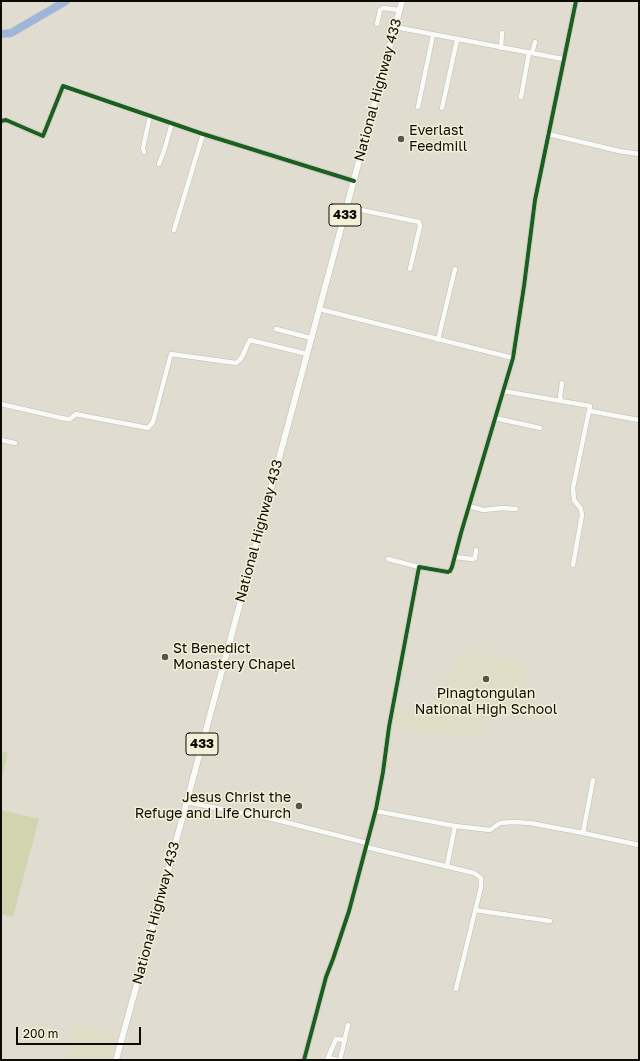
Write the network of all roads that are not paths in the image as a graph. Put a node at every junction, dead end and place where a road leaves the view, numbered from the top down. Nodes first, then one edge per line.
1 (402, 1) edge
2 (576, 1) edge
3 (399, 10) junction
4 (377, 24) dead end
5 (395, 27) junction
6 (502, 34) dead end
7 (432, 35) junction
8 (457, 40) junction
9 (534, 42) dead end
10 (501, 48) junction
11 (531, 53) junction
12 (563, 59) junction
13 (521, 97) dead end
14 (418, 106) dead end
15 (442, 108) dead end
16 (150, 116) junction
17 (1, 121) edge
18 (172, 123) junction
19 (203, 134) junction
20 (548, 134) junction
21 (144, 152) dead end
22 (639, 154) edge
23 (159, 164) dead end
24 (354, 181) junction
25 (347, 207) junction
26 (174, 230) dead end
27 (410, 269) dead end
28 (455, 269) dead end
29 (319, 309) junction
30 (276, 329) dead end
31 (311, 338) junction
32 (438, 340) junction
33 (307, 354) junction
34 (513, 358) junction
35 (562, 383) dead end
36 (502, 391) junction
37 (561, 401) junction
38 (1, 404) edge
39 (590, 411) junction
40 (495, 418) junction
41 (639, 420) edge
42 (540, 428) dead end
43 (1, 440) edge
44 (15, 443) dead end
45 (469, 506) junction
46 (516, 509) dead end
47 (476, 550) dead end
48 (455, 557) junction
49 (388, 559) dead end
50 (573, 565) dead end
51 (419, 567) junction
52 (593, 780) dead end
53 (186, 802) junction
54 (376, 811) junction
55 (455, 826) junction
56 (583, 833) junction
57 (366, 845) junction
58 (639, 845) edge
59 (447, 866) junction
60 (475, 910) junction
61 (550, 922) dead end
62 (456, 989) dead end
63 (348, 1025) dead end
64 (345, 1040) junction
65 (328, 1059) edge
66 (116, 1060) edge
67 (304, 1060) edge
68 (337, 1060) edge
69 (340, 1060) edge

1 - 3 main road, National Highway 433 / 433
2 - 12 street
3 - 4 street
3 - 5 main road, National Highway 433 / 433
5 - 7 street
5 - 24 main road, National Highway 433 / 433
6 - 10 street
7 - 8 street
7 - 14 street
8 - 10 street
8 - 15 street
9 - 11 street
10 - 11 street
11 - 12 street
11 - 13 street
12 - 20 street
16 - 17 street
16 - 18 street
16 - 21 street
18 - 19 street
18 - 23 street
19 - 24 street
19 - 26 street
20 - 22 street
20 - 34 street
24 - 25 main road, National Highway 433 / 433
25 - 27 street
25 - 29 main road, National Highway 433 / 433
28 - 32 street
29 - 31 main road, National Highway 433 / 433
29 - 32 street
30 - 31 street
31 - 33 main road, National Highway 433 / 433
32 - 34 street
33 - 38 street
33 - 53 main road, National Highway 433 / 433
34 - 36 street
35 - 37 street
36 - 37 street
36 - 40 street
37 - 39 street
39 - 41 street
39 - 50 street
40 - 42 street
40 - 45 street
43 - 44 street
45 - 46 street
45 - 48 street
47 - 48 street
48 - 51 street
49 - 51 street
51 - 54 street
52 - 56 street
53 - 57 street
53 - 66 main road, National Highway 433 / 433
54 - 55 street
54 - 57 street
55 - 56 street
55 - 59 street
56 - 58 street
57 - 59 street
57 - 67 street
59 - 60 street
60 - 61 street
60 - 62 street
63 - 64 street
64 - 65 street
64 - 69 street
65 - 68 street

